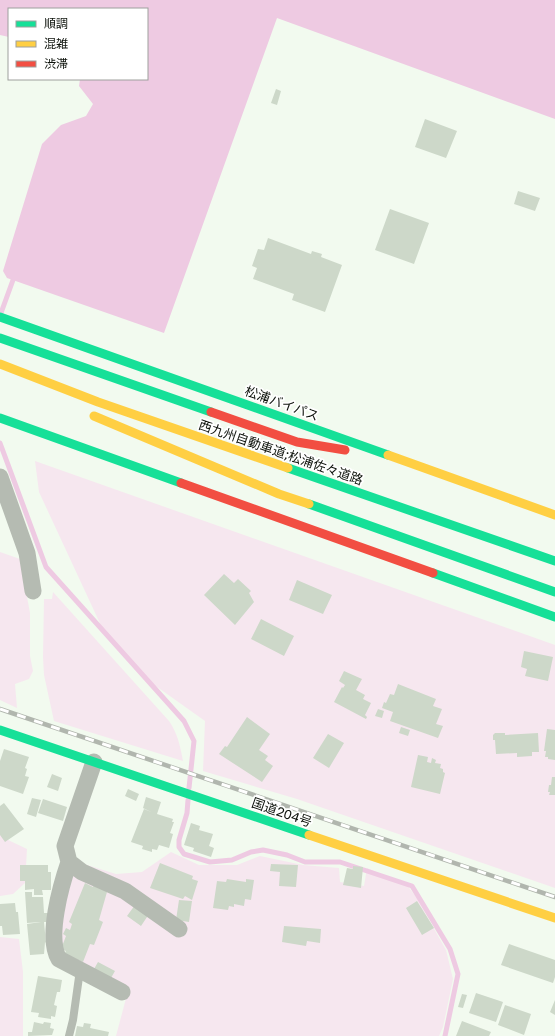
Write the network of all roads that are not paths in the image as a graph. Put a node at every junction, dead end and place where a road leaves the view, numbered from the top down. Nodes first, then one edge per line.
1 (0, 317) edge
2 (0, 338) edge
3 (0, 364) edge
4 (0, 418) edge
5 (206, 453) dead end
6 (398, 458) junction
7 (0, 477) edge
8 (3, 497) edge
9 (555, 515) edge
10 (555, 561) edge
11 (33, 591) dead end
12 (555, 592) edge
13 (555, 617) edge
14 (0, 730) edge
15 (94, 762) junction
16 (69, 862) junction
17 (555, 918) edge
18 (179, 928) dead end
19 (80, 970) junction
20 (122, 992) dead end
21 (69, 1036) edge

1 - 6 highway, 松浦バイパス
2 - 6 highway
3 - 10 highway, 西九州自動車道;松浦佐々道路
4 - 13 highway
5 - 12 highway, 西九州自動車道;松浦佐々道路
6 - 9 highway, 松浦バイパス
7 - 8 street
8 - 11 street
14 - 15 highway, 国道204号
15 - 16 street
15 - 17 highway, 国道204号
16 - 18 street
16 - 19 street
19 - 20 street
19 - 21 lane

